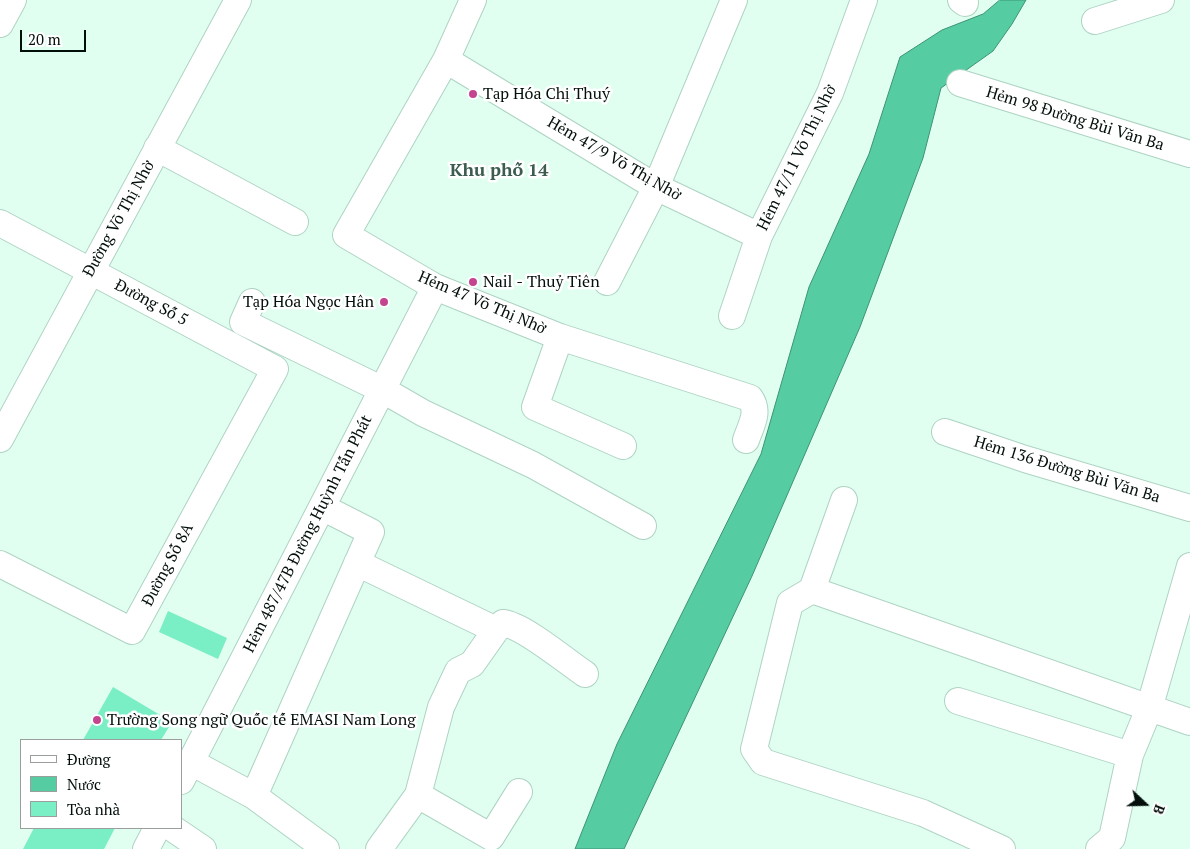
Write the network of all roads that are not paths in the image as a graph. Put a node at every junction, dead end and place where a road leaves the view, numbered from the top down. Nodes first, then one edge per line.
1 (13, 0) edge
2 (238, 0) edge
3 (473, 0) edge
4 (734, 0) edge
5 (864, 0) edge
6 (1161, 0) edge
7 (1095, 21) dead end
8 (0, 24) edge
9 (446, 60) junction
10 (960, 83) dead end
11 (158, 148) junction
12 (1190, 154) edge
13 (656, 187) junction
14 (295, 222) dead end
15 (0, 223) edge
16 (759, 236) junction
17 (91, 271) junction
18 (607, 282) dead end
19 (435, 287) junction
20 (252, 302) dead end
21 (732, 316) dead end
22 (560, 337) junction
23 (274, 369) joint
24 (383, 390) junction
25 (945, 432) dead end
26 (0, 439) edge
27 (746, 440) dead end
28 (622, 446) dead end
29 (844, 500) dead end
30 (322, 507) junction
31 (1190, 508) edge
32 (643, 526) dead end
33 (357, 563) junction
34 (0, 564) edge
35 (1190, 566) edge
36 (812, 590) junction
37 (496, 630) junction
38 (585, 674) dead end
39 (958, 701) dead end
40 (1149, 709) junction
41 (1190, 722) edge
42 (1130, 755) junction
43 (186, 771) edge
44 (519, 792) dead end
45 (418, 795) junction
46 (254, 796) junction
47 (156, 829) edge
48 (173, 829) edge
49 (146, 849) edge
50 (202, 849) edge
51 (326, 849) edge
52 (379, 849) edge
53 (1002, 849) edge
54 (1099, 849) edge

1 - 8 street
2 - 11 street, Đường Võ Thị Nhờ
3 - 9 street, Hẻm 47 Võ Thị Nhờ
4 - 13 street
5 - 16 street, Hẻm 47/11 Võ Thị Nhờ
6 - 7 street
9 - 13 street, Hẻm 47/9 Võ Thị Nhờ
9 - 19 street, Hẻm 47 Võ Thị Nhờ
10 - 12 street, Hẻm 98 Đường Bùi Văn Ba
11 - 14 street
11 - 17 street, Đường Võ Thị Nhờ
13 - 16 street, Hẻm 47/9 Võ Thị Nhờ
13 - 18 street
15 - 17 street, Đường Số 5
16 - 21 street, Hẻm 47/11 Võ Thị Nhờ
17 - 23 street, Đường Số 5
17 - 26 street, Đường Võ Thị Nhờ
19 - 22 street, Hẻm 47 Võ Thị Nhờ
19 - 24 street, Hẻm 487/47B Đường Huỳnh Tấn Phát
20 - 24 street
22 - 27 street, Hẻm 47 Võ Thị Nhờ
22 - 28 street
23 - 34 street, Đường Số 8A
24 - 30 street, Hẻm 487/47B Đường Huỳnh Tấn Phát
24 - 32 street
25 - 31 street, Hẻm 136 Đường Bùi Văn Ba
29 - 36 street
30 - 33 street
30 - 43 street, Hẻm 487/47B Đường Huỳnh Tấn Phát
33 - 37 street
33 - 46 street
35 - 40 street
36 - 40 street
36 - 53 street
37 - 38 street
37 - 45 street
39 - 42 street
40 - 41 street
40 - 42 street
42 - 54 street
43 - 46 street
44 - 45 street
45 - 52 street
46 - 51 street
47 - 49 street
48 - 50 street

